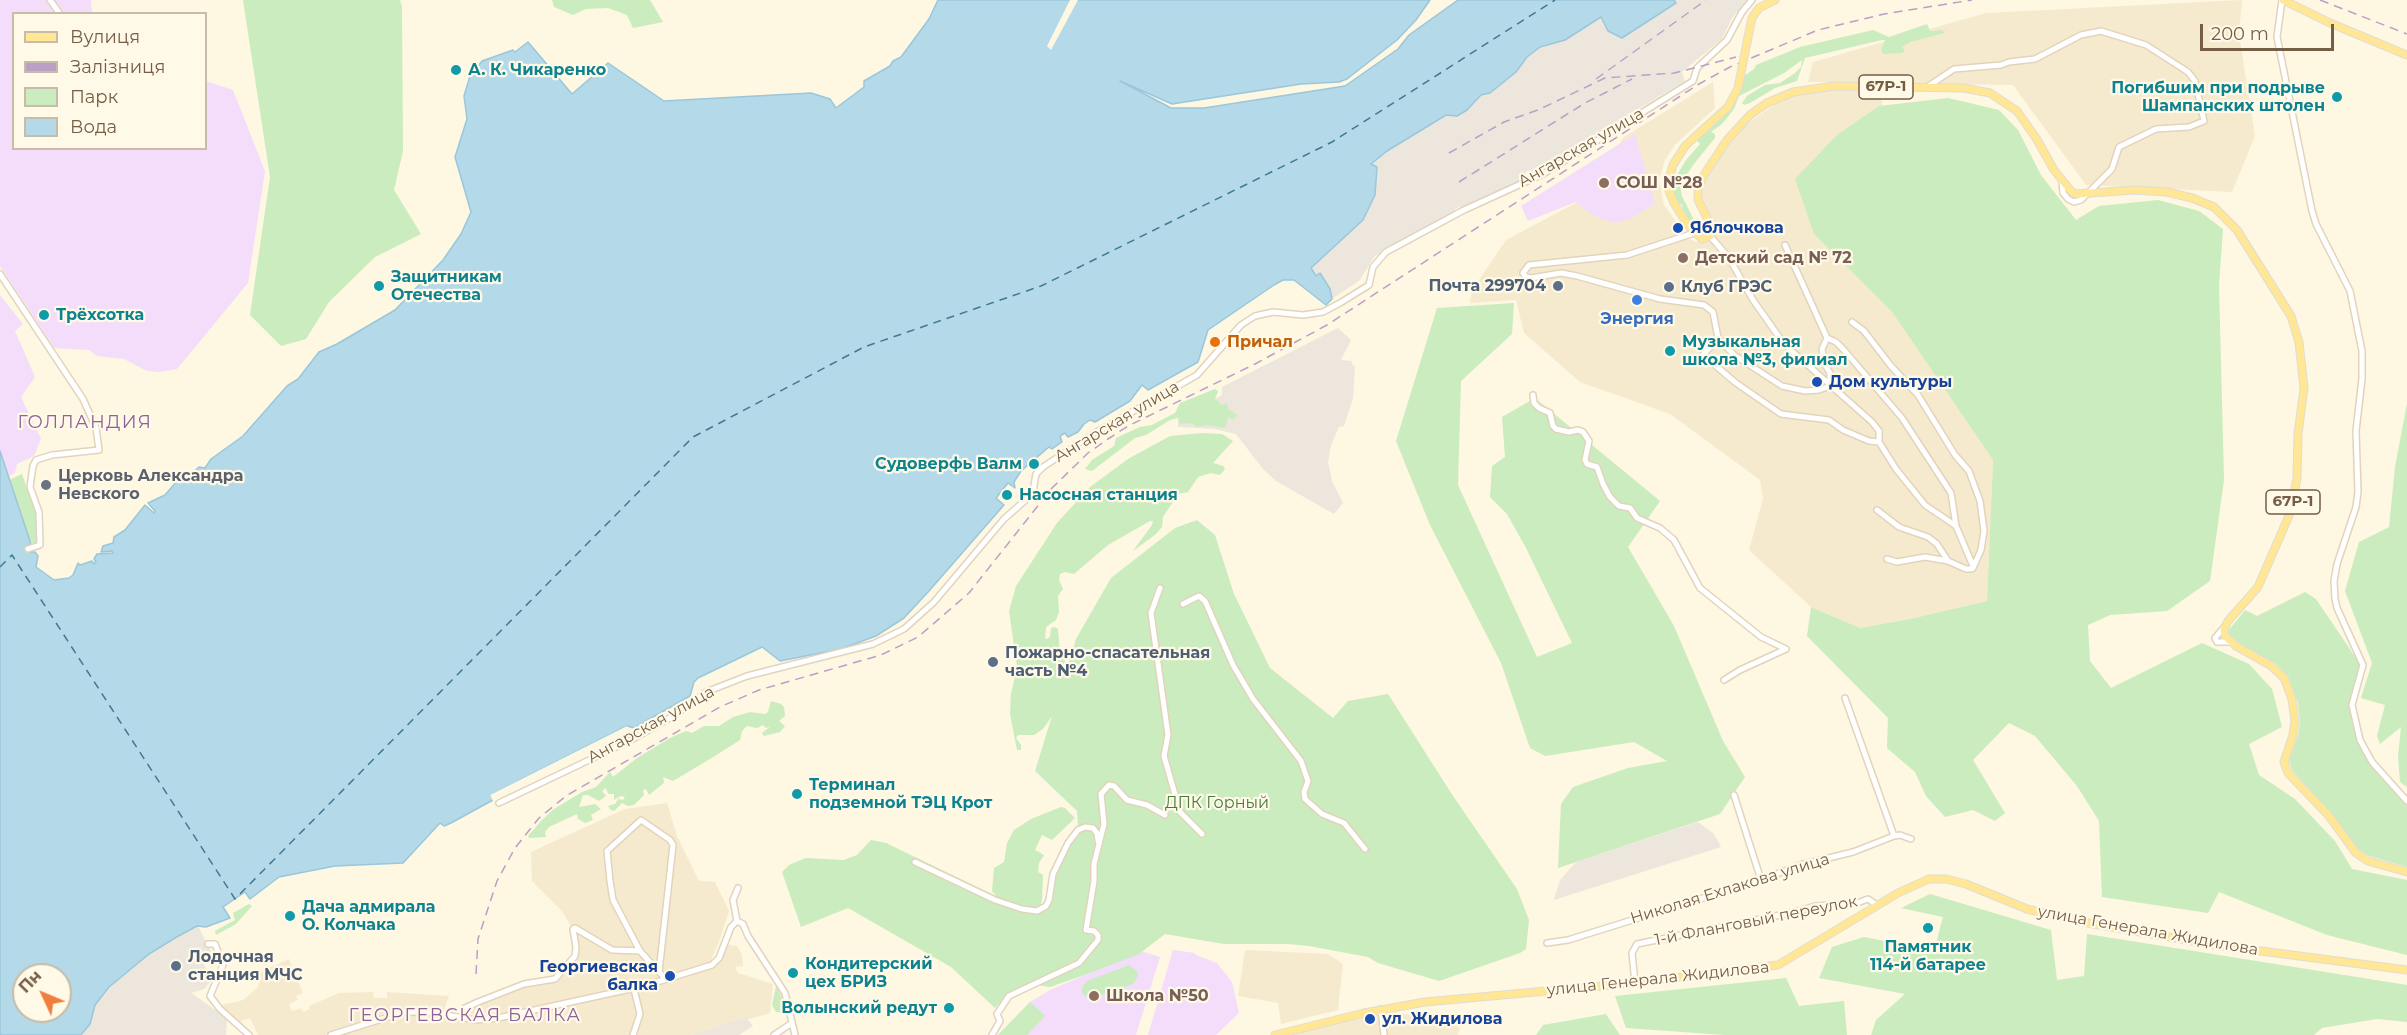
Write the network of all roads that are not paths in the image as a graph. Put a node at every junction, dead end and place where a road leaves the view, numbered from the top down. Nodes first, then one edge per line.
1 (1752, 0) edge
2 (1775, 0) edge
3 (2282, 0) edge
4 (2407, 55) edge
5 (1926, 87) junction
6 (2091, 193) junction
7 (1694, 233) junction
8 (1710, 236) junction
9 (1785, 245) dead end
10 (0, 274) edge
11 (1852, 322) dead end
12 (1718, 338) junction
13 (1827, 338) junction
14 (1830, 386) junction
15 (1533, 395) dead end
16 (1879, 442) junction
17 (1877, 510) dead end
18 (1956, 526) junction
19 (28, 549) dead end
20 (1887, 559) dead end
21 (1948, 561) junction
22 (1973, 567) junction
23 (1160, 588) dead end
24 (1183, 604) dead end
25 (1724, 680) dead end
26 (1845, 698) dead end
27 (1734, 795) dead end
28 (2407, 801) edge
29 (499, 803) dead end
30 (1165, 815) dead end
31 (1202, 834) dead end
32 (1894, 836) junction
33 (1911, 839) dead end
34 (1098, 846) junction
35 (1365, 849) dead end
36 (915, 861) dead end
37 (2407, 872) edge
38 (1761, 880) junction
39 (738, 888) dead end
40 (1876, 905) junction
41 (737, 921) junction
42 (1547, 943) dead end
43 (208, 944) dead end
44 (640, 951) junction
45 (2407, 970) edge
46 (659, 972) junction
47 (666, 980) junction
48 (1635, 983) junction
49 (634, 989) junction
50 (1381, 1009) junction
51 (462, 1018) junction
52 (792, 1023) junction
53 (249, 1035) edge
54 (331, 1035) edge
55 (633, 1035) edge
56 (774, 1035) edge
57 (795, 1035) edge
58 (992, 1035) edge
59 (1275, 1035) edge
60 (1384, 1035) edge

1 - 29 street, Ангарская улица
2 - 7 main road, bridge
3 - 4 main road
3 - 28 street
5 - 6 main road, 67Р-1
5 - 6 street
5 - 8 main road, 67Р-1
6 - 37 main road, 67Р-1
7 - 8 main road
7 - 12 street
8 - 14 street
9 - 13 street
10 - 19 street
11 - 22 street
12 - 14 street
12 - 16 street
13 - 14 street
13 - 18 street
14 - 16 street
15 - 25 street
16 - 18 street
17 - 21 street
18 - 22 street
20 - 21 street
21 - 22 street
23 - 31 street
24 - 35 street
26 - 32 street
27 - 38 street
30 - 34 street
32 - 33 street
32 - 38 street, Николая Ехлакова улица
34 - 36 street
34 - 58 street
38 - 42 street, Николая Ехлакова улица
39 - 41 street
40 - 45 main road, улица Генерала Жидилова
40 - 48 main road, улица Генерала Жидилова
40 - 48 street, 1-й Фланговый переулок
41 - 47 street
41 - 52 street
43 - 53 street
44 - 46 street
44 - 46 street
44 - 51 street
46 - 47 street
47 - 49 street
48 - 50 main road, улица Генерала Жидилова
49 - 51 street
49 - 55 street
50 - 59 main road, улица Генерала Жидилова
50 - 60 street
51 - 54 street
52 - 56 street
52 - 57 street

